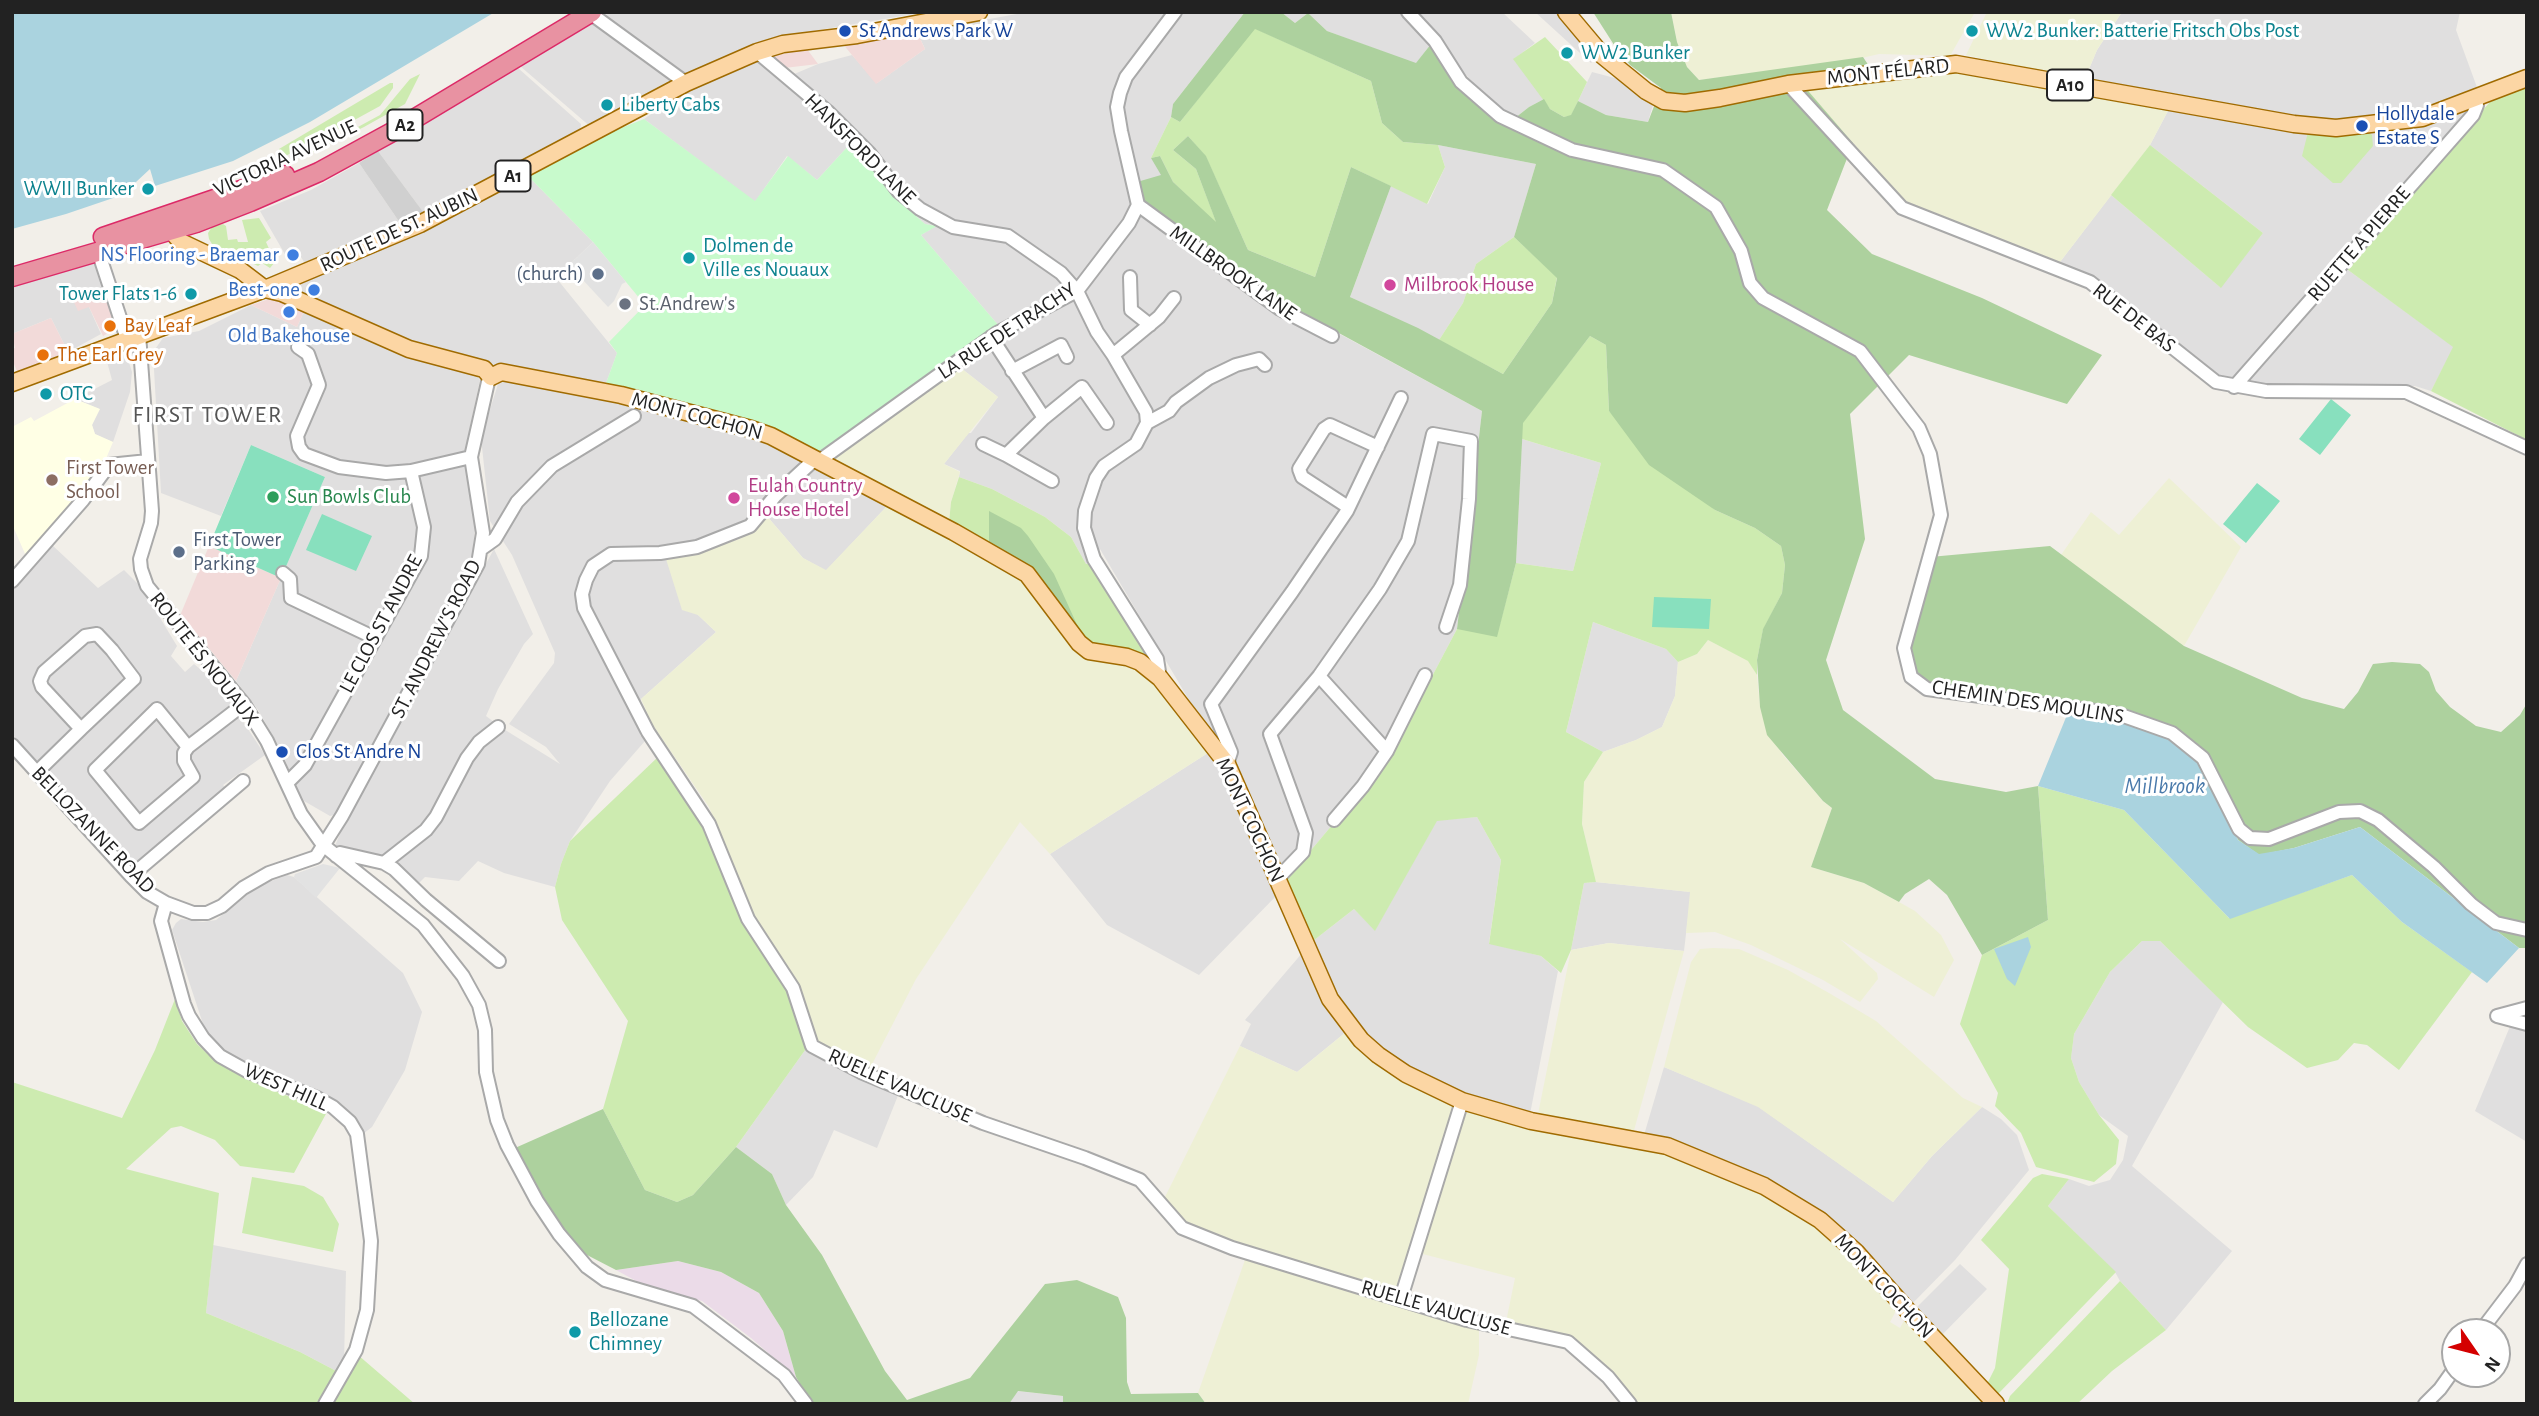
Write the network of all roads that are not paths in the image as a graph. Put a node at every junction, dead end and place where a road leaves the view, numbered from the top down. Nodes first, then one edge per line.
1 (575, 12) edge
2 (979, 12) edge
3 (1175, 12) edge
4 (1408, 12) edge
5 (1566, 12) edge
6 (591, 13) edge
7 (757, 52) junction
8 (2527, 78) edge
9 (686, 83) junction
10 (1788, 84) junction
11 (2476, 99) junction
12 (1138, 205) junction
13 (168, 223) junction
14 (98, 251) junction
15 (12, 265) edge
16 (12, 277) edge
17 (1130, 277) dead end
18 (265, 289) junction
19 (1077, 291) junction
20 (1174, 298) dead end
21 (1150, 325) junction
22 (1332, 336) dead end
23 (133, 337) junction
24 (991, 337) junction
25 (298, 347) dead end
26 (1113, 355) junction
27 (1067, 357) dead end
28 (1265, 365) dead end
29 (1012, 371) junction
30 (1075, 374) dead end
31 (491, 377) junction
32 (12, 383) edge
33 (1082, 387) junction
34 (2234, 387) junction
35 (1401, 398) dead end
36 (634, 416) dead end
37 (1044, 418) junction
38 (1107, 423) dead end
39 (1147, 423) junction
40 (983, 444) dead end
41 (1378, 447) junction
42 (2527, 448) edge
43 (1006, 455) junction
44 (471, 457) junction
45 (817, 460) junction
46 (148, 461) junction
47 (411, 471) junction
48 (1052, 481) dead end
49 (1348, 507) junction
50 (481, 549) junction
51 (282, 573) dead end
52 (12, 580) edge
53 (1446, 627) dead end
54 (375, 638) junction
55 (1424, 675) dead end
56 (1319, 676) junction
57 (1160, 678) junction
58 (244, 704) junction
59 (498, 727) dead end
60 (81, 729) junction
61 (12, 745) edge
62 (188, 747) junction
63 (1387, 751) junction
64 (1227, 764) junction
65 (37, 772) junction
66 (243, 781) dead end
67 (286, 783) junction
68 (1334, 820) dead end
69 (323, 845) junction
70 (336, 856) junction
71 (384, 863) junction
72 (131, 876) junction
73 (1278, 878) junction
74 (166, 903) junction
75 (2527, 930) edge
76 (499, 961) dead end
77 (2527, 1008) edge
78 (2527, 1024) edge
79 (1462, 1101) junction
80 (2527, 1265) edge
81 (1401, 1298) junction
82 (2491, 1318) edge
83 (2441, 1388) edge
84 (325, 1404) edge
85 (806, 1404) edge
86 (1630, 1404) edge
87 (1996, 1404) edge
88 (2425, 1404) edge

1 - 13 highway, VICTORIA AVENUE / A2
2 - 7 main road, ROUTE DE ST. AUBIN / A1
3 - 12 street
4 - 75 street, CHEMIN DES MOULINS
5 - 10 main road, MONT FÉLARD / A10
6 - 9 street
6 - 13 highway, VICTORIA AVENUE / A2
7 - 9 main road, ROUTE DE ST. AUBIN / A1
7 - 19 street, HANSFORD LANE
8 - 11 main road, MONT FÉLARD / A10
9 - 18 main road, ROUTE DE ST. AUBIN / A1
10 - 11 main road, MONT FÉLARD / A10
10 - 34 street, RUE DE BAS
11 - 34 street, RUETTE A PIERRE
12 - 19 street, LA RUE DE TRACHY
12 - 22 street, MILLBROOK LANE
13 - 14 highway, VICTORIA AVENUE / A2
13 - 15 highway, VICTORIA AVENUE / A2
13 - 18 main road, MONT COCHON
14 - 16 highway, VICTORIA AVENUE / A2
14 - 23 street, ROUTE ÈS NOUAUX
17 - 21 street
18 - 23 main road, ROUTE DE ST. AUBIN / A1
18 - 31 main road, MONT COCHON
19 - 24 street, LA RUE DE TRACHY
19 - 26 street, HANSFORD LANE
20 - 21 street
21 - 26 street
23 - 32 main road, ROUTE DE ST. AUBIN / A1
23 - 46 street, ROUTE ÈS NOUAUX
24 - 29 street
24 - 45 street, LA RUE DE TRACHY
25 - 47 street
26 - 39 street, HANSFORD LANE
27 - 29 street
28 - 39 street
29 - 37 street
30 - 33 street
31 - 44 street, ST. ANDREW'S ROAD
31 - 45 main road, MONT COCHON
33 - 37 street
33 - 38 street
34 - 42 street, RUE DE BAS
35 - 41 street
36 - 50 street
37 - 43 street
39 - 57 street
40 - 43 street
41 - 49 street
41 - 49 street
43 - 48 street
44 - 47 street
44 - 50 street, ST. ANDREW'S ROAD
45 - 57 main road, MONT COCHON
45 - 81 street, RUELLE VAUCLUSE
46 - 52 street
46 - 58 street, ROUTE ÈS NOUAUX
47 - 54 street, LE CLOS ST ANDRE
49 - 64 street
50 - 69 street, ST. ANDREW'S ROAD
51 - 54 street
53 - 56 street
54 - 67 street, LE CLOS ST ANDRE
55 - 63 street
56 - 63 street
56 - 73 street
57 - 64 main road, MONT COCHON
58 - 62 street
58 - 67 street, ROUTE ÈS NOUAUX
59 - 71 street
60 - 60 street
60 - 65 street
61 - 65 street, BELLOZANNE ROAD
62 - 62 street
63 - 68 street
64 - 73 main road, MONT COCHON
65 - 72 street, BELLOZANNE ROAD
66 - 72 street
67 - 69 street, ROUTE ÈS NOUAUX
69 - 70 street, ROUTE ÈS NOUAUX
69 - 74 street, BELLOZANNE ROAD
70 - 71 street
70 - 85 street, ROUTE ÈS NOUAUX
71 - 76 street
72 - 74 street, BELLOZANNE ROAD
73 - 79 main road, MONT COCHON
74 - 84 street, WEST HILL
77 - 78 street
79 - 81 street
79 - 87 main road, MONT COCHON
80 - 82 street
81 - 86 street, RUELLE VAUCLUSE
83 - 88 street

